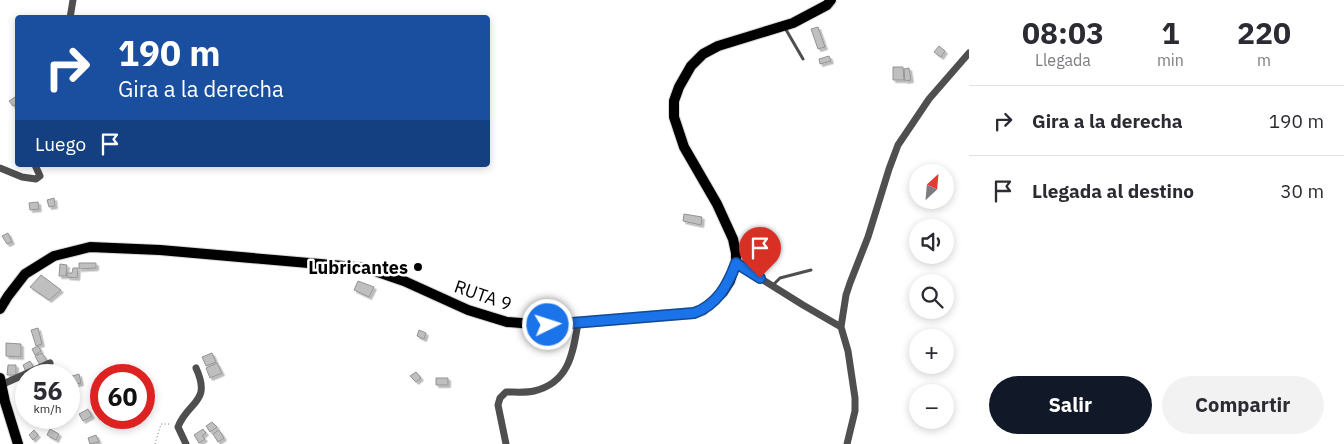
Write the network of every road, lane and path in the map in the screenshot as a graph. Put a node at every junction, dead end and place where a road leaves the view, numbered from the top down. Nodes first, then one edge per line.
1 (73, 0) edge
2 (832, 0) edge
3 (70, 15) edge
4 (783, 26) junction
5 (969, 53) edge
6 (803, 59) dead end
7 (35, 167) edge
8 (0, 168) edge
9 (736, 263) junction
10 (811, 270) dead end
11 (772, 286) junction
12 (0, 309) edge
13 (578, 323) junction
14 (841, 326) junction
15 (196, 368) dead end
16 (15, 376) edge
17 (1, 381) edge
18 (178, 427) junction
19 (18, 444) edge
20 (155, 444) edge
21 (186, 444) edge
22 (506, 444) edge
23 (847, 444) edge

1 - 3 street
2 - 4 main road
4 - 6 lane
4 - 9 main road
5 - 14 street
7 - 8 street
9 - 11 street
9 - 13 main road, RUTA 9
10 - 11 lane
11 - 14 street
12 - 13 main road, RUTA 9
13 - 22 street
14 - 23 street
15 - 18 street
16 - 17 street
17 - 19 main road
18 - 20 path
18 - 21 street

